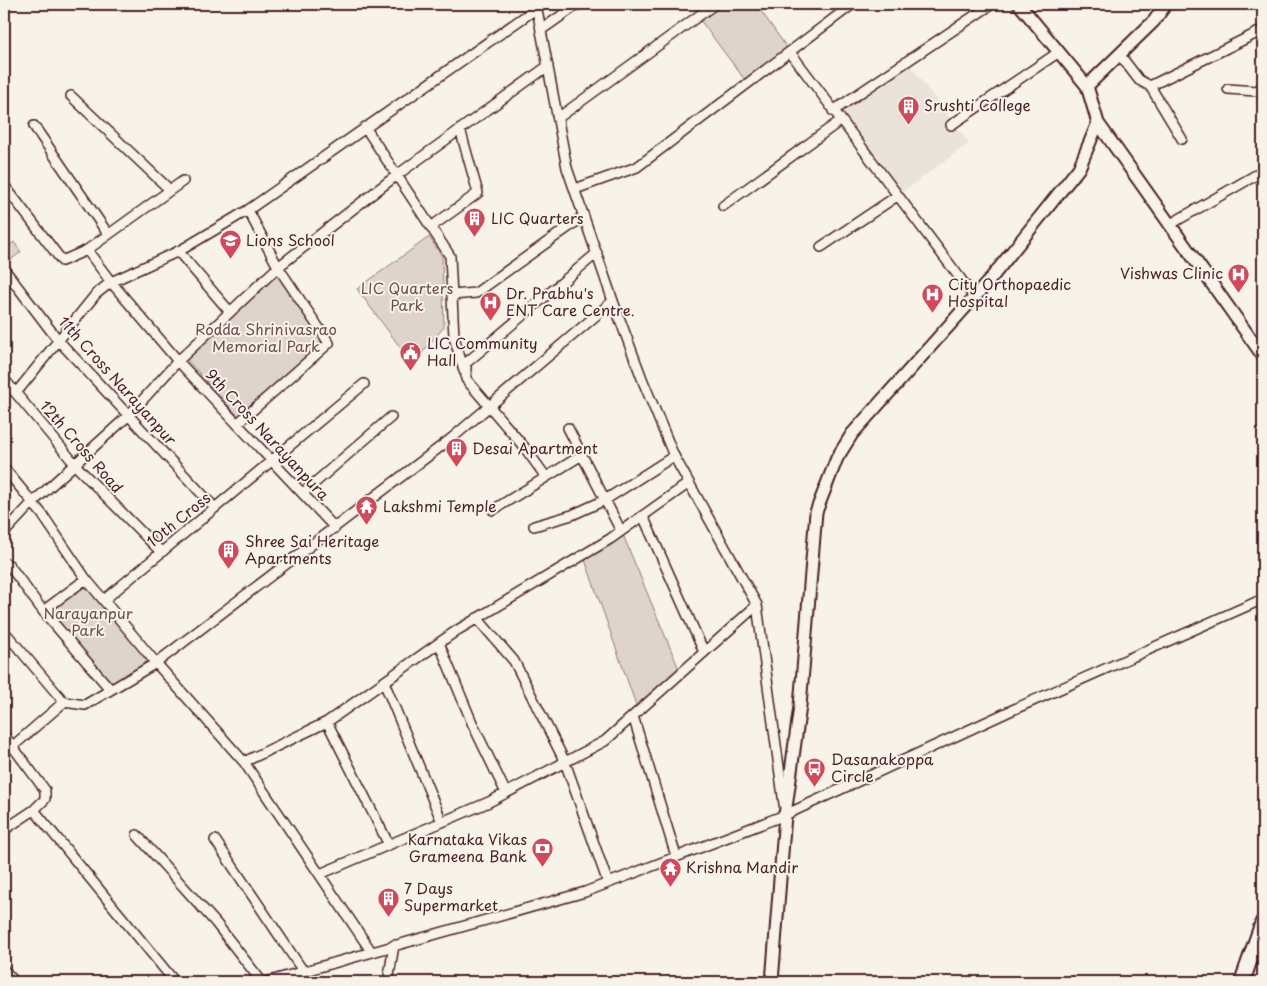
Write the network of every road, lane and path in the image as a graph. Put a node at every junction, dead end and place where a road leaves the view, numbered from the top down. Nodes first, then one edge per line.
1 (578, 4) edge
2 (715, 4) edge
3 (853, 4) edge
4 (992, 4) edge
5 (1019, 4) edge
6 (1166, 4) edge
7 (537, 6) edge
8 (541, 30) junction
9 (1263, 30) edge
10 (790, 52) junction
11 (1059, 52) junction
12 (1119, 54) junction
13 (548, 66) junction
14 (1087, 86) junction
15 (1150, 86) junction
16 (1263, 87) edge
17 (1228, 89) dead end
18 (70, 96) dead end
19 (833, 111) junction
20 (558, 118) junction
21 (840, 121) junction
22 (1098, 124) junction
23 (951, 125) dead end
24 (34, 126) dead end
25 (365, 127) junction
26 (460, 129) junction
27 (1182, 139) dead end
28 (1263, 172) edge
29 (397, 176) junction
30 (183, 181) dead end
31 (4, 184) edge
32 (575, 189) junction
33 (170, 190) junction
34 (897, 196) junction
35 (723, 206) dead end
36 (248, 210) junction
37 (584, 216) junction
38 (1169, 225) junction
39 (431, 227) junction
40 (108, 234) junction
41 (821, 247) dead end
42 (87, 250) junction
43 (178, 251) junction
44 (597, 253) junction
45 (278, 267) junction
46 (4, 269) edge
47 (111, 282) junction
48 (452, 295) junction
49 (975, 298) junction
50 (613, 301) junction
51 (230, 312) junction
52 (58, 340) junction
53 (1263, 356) edge
54 (178, 361) junction
55 (4, 379) edge
56 (466, 379) junction
57 (364, 384) dead end
58 (16, 393) junction
59 (490, 406) junction
60 (129, 415) junction
61 (391, 417) dead end
62 (237, 424) junction
63 (568, 428) dead end
64 (582, 455) junction
65 (674, 456) junction
66 (272, 461) junction
67 (75, 465) junction
68 (4, 468) edge
69 (546, 478) junction
70 (689, 482) junction
71 (303, 493) junction
72 (605, 500) junction
73 (33, 502) junction
74 (215, 508) junction
75 (494, 510) dead end
76 (643, 516) junction
77 (534, 526) dead end
78 (335, 528) junction
79 (621, 531) junction
80 (4, 533) edge
81 (162, 552) junction
82 (4, 563) edge
83 (86, 579) junction
84 (104, 600) junction
85 (1263, 600) edge
86 (757, 605) junction
87 (43, 611) junction
88 (477, 618) junction
89 (4, 630) edge
90 (439, 643) junction
91 (704, 652) junction
92 (156, 663) junction
93 (384, 682) junction
94 (110, 689) junction
95 (64, 702) junction
96 (633, 716) junction
97 (326, 722) junction
98 (4, 735) edge
99 (13, 746) junction
100 (244, 762) junction
101 (565, 762) junction
102 (506, 793) junction
103 (34, 810) junction
104 (785, 815) junction
105 (442, 822) junction
106 (4, 830) edge
107 (137, 835) dead end
108 (215, 840) dead end
109 (389, 844) junction
110 (676, 856) junction
111 (320, 874) junction
112 (608, 883) junction
113 (1263, 922) edge
114 (394, 945) junction
115 (371, 951) junction
116 (1258, 954) edge
117 (302, 971) junction
118 (5, 973) edge
119 (15, 982) edge
120 (175, 982) edge
121 (262, 982) edge
122 (266, 982) edge
123 (388, 982) edge
124 (772, 982) edge
125 (1242, 982) edge

1 - 8 street
2 - 20 street
3 - 10 street
4 - 19 street
5 - 11 street
6 - 12 street
7 - 8 street
7 - 25 street
8 - 13 street
9 - 15 street
10 - 19 street
10 - 32 street
11 - 14 street
11 - 23 street
12 - 14 street
12 - 15 street
13 - 20 street
13 - 26 street
14 - 22 street
15 - 27 street
16 - 17 street
18 - 33 street
19 - 21 street
20 - 32 street
21 - 34 street
21 - 35 street
22 - 38 street
22 - 49 street
24 - 40 street
25 - 29 street
25 - 36 street
26 - 29 street
26 - 39 street
28 - 38 street
29 - 39 street
29 - 45 street
30 - 33 street
31 - 42 street
32 - 37 street
33 - 40 street
34 - 41 street
34 - 49 street
36 - 43 street
36 - 45 street
37 - 44 street
37 - 48 street
38 - 53 street
39 - 48 street
40 - 42 street
42 - 47 street, 9th Cross Narayanpura
43 - 47 street
43 - 51 street
44 - 50 street
44 - 56 street
45 - 51 street
45 - 62 street
46 - 52 street, 11th Cross Narayanpur
47 - 52 street
47 - 54 street, 9th Cross Narayanpura
48 - 56 street
49 - 104 street
50 - 59 street
50 - 65 street
51 - 54 street
52 - 58 street
52 - 60 street, 11th Cross Narayanpur
54 - 60 street
54 - 62 street, 9th Cross Narayanpura
55 - 58 street, 12th Cross Road
56 - 59 street
57 - 66 street, 10th Cross
58 - 67 street, 12th Cross Road
59 - 69 street
59 - 78 street
60 - 67 street
60 - 74 street, 11th Cross Narayanpur
61 - 71 street
62 - 66 street, 9th Cross Narayanpura
63 - 64 street
64 - 69 street
64 - 72 street
65 - 70 street
65 - 72 street
66 - 71 street, 9th Cross Narayanpura
66 - 74 street, 10th Cross
67 - 73 street
67 - 81 street, 12th Cross Road
68 - 73 street
69 - 75 street
70 - 76 street
70 - 86 street
71 - 78 street, 9th Cross Narayanpura
72 - 77 street
72 - 79 street
73 - 80 street
73 - 83 street
74 - 81 street, 10th Cross
76 - 79 street
76 - 91 street
78 - 92 street
79 - 88 street
81 - 84 street, 10th Cross
82 - 87 street
83 - 84 street
83 - 87 street
84 - 92 street
85 - 104 street
86 - 91 street
86 - 104 street
87 - 94 street
88 - 90 street
88 - 101 street
89 - 95 street
90 - 93 street
90 - 102 street
91 - 96 street
92 - 94 street
92 - 100 street
93 - 97 street
93 - 105 street
94 - 95 street
95 - 99 street
96 - 101 street
96 - 110 street
97 - 100 street
97 - 109 street
98 - 99 street
99 - 103 street
100 - 111 street
101 - 102 street
101 - 112 street
102 - 105 street
103 - 106 street
103 - 120 street
104 - 110 street
104 - 124 street
105 - 109 street
107 - 121 street
108 - 117 street
109 - 111 street
110 - 112 street
111 - 115 street
112 - 114 street
113 - 116 main road
114 - 115 street
114 - 123 street
115 - 117 street
116 - 125 main road
117 - 122 street
118 - 119 street

